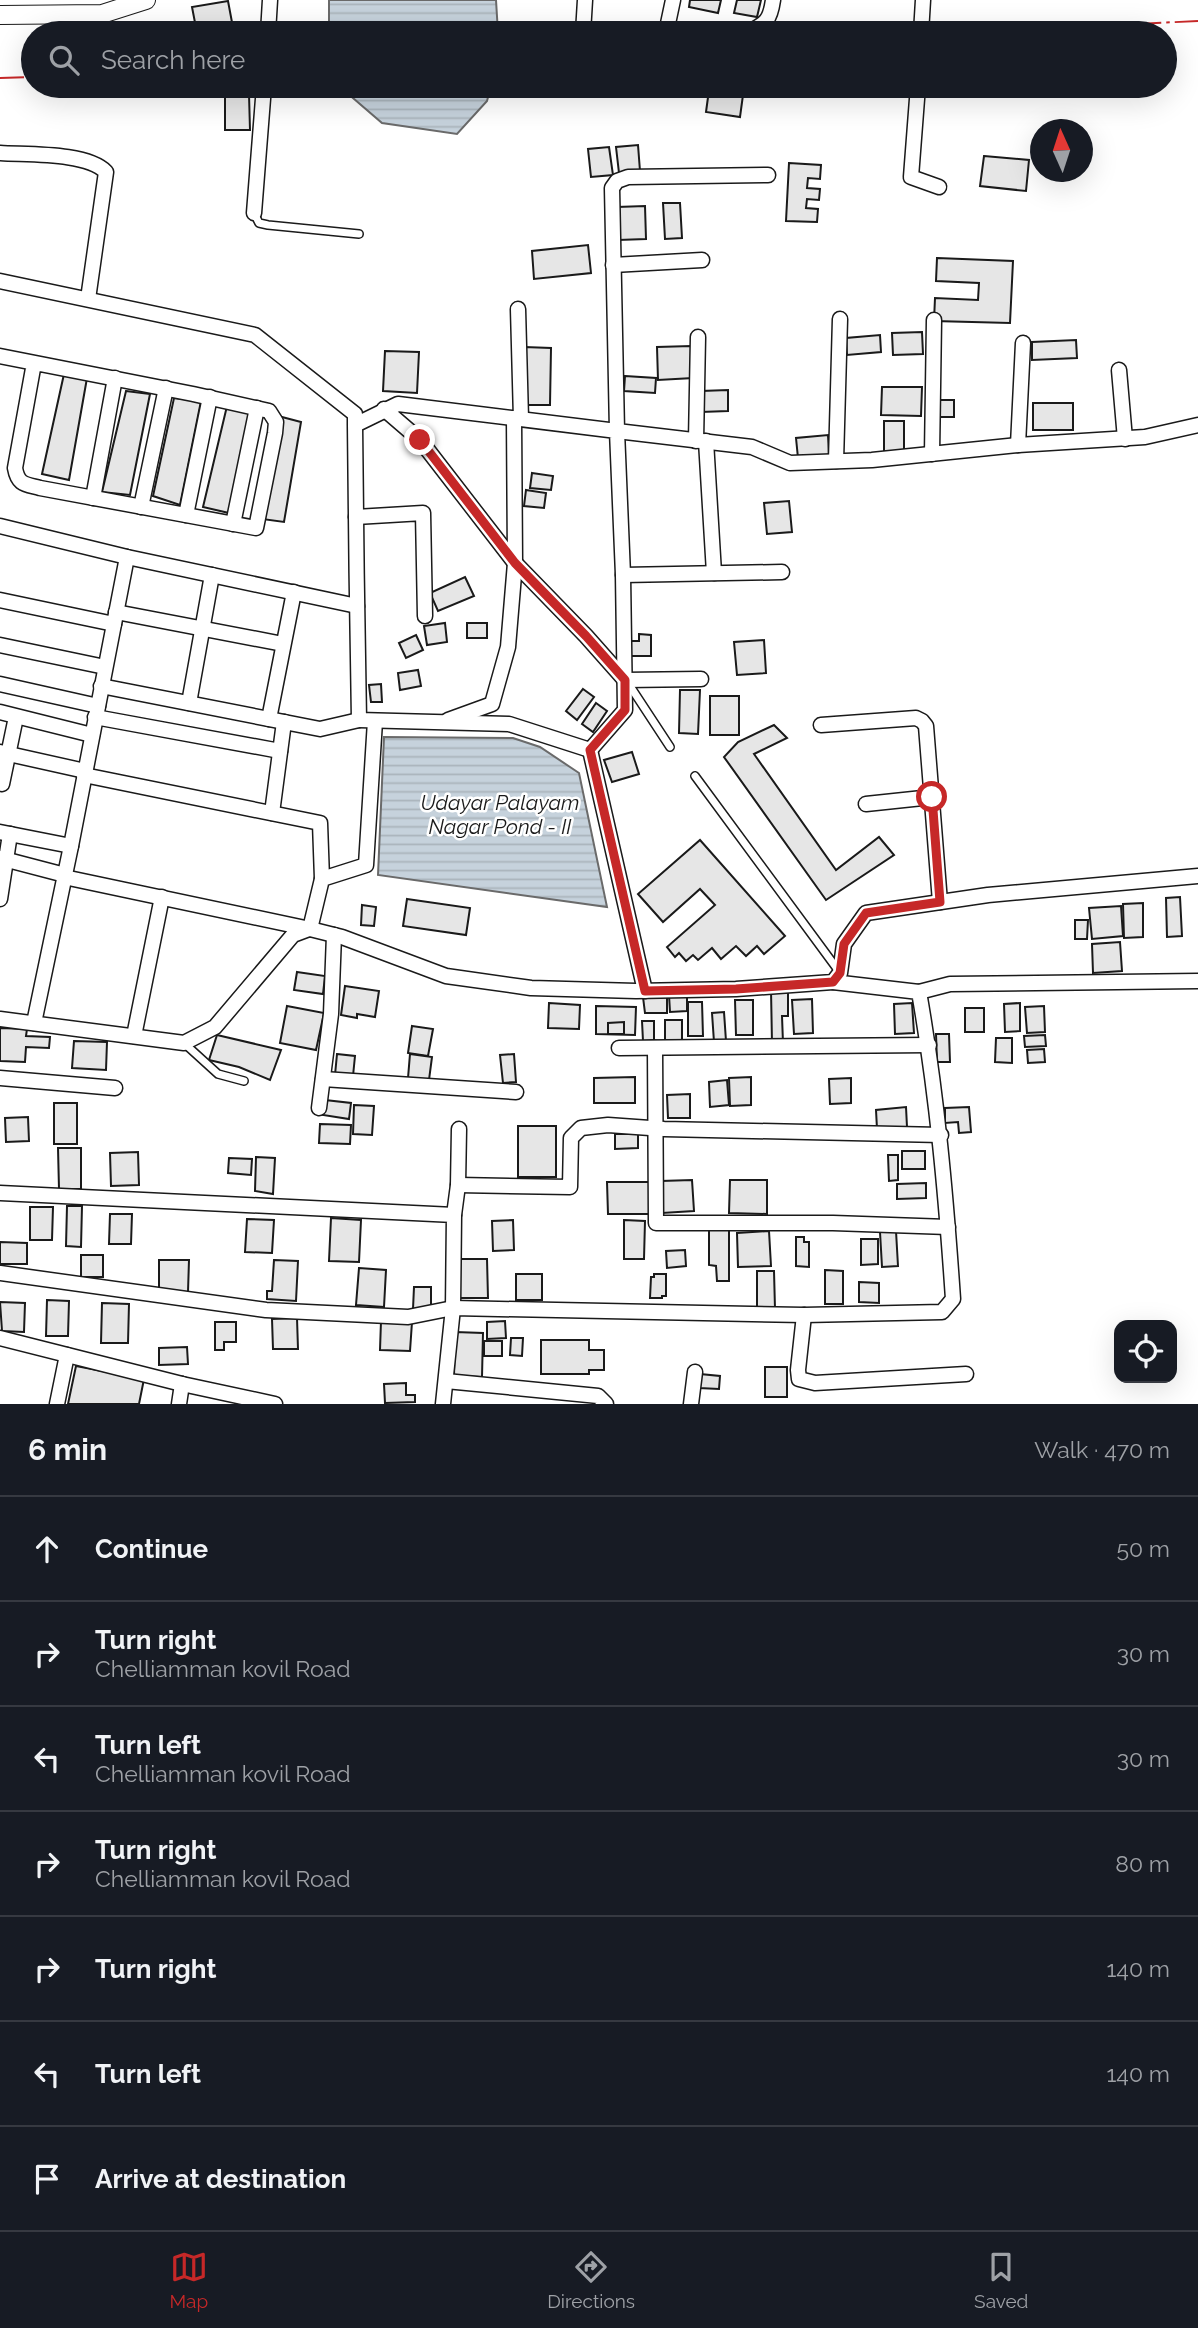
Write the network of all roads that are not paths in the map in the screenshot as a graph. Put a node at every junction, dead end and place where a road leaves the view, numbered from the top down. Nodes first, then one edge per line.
1 (146, 0) edge
2 (270, 0) edge
3 (585, 0) edge
4 (673, 0) edge
5 (773, 0) edge
6 (923, 0) edge
7 (0, 15) edge
8 (269, 21) edge
9 (584, 21) edge
10 (669, 21) edge
11 (767, 21) edge
12 (922, 21) edge
13 (263, 98) edge
14 (917, 98) edge
15 (0, 153) edge
16 (768, 175) dead end
17 (939, 187) dead end
18 (254, 214) joint
19 (359, 234) dead end
20 (702, 260) dead end
21 (613, 265) junction
22 (0, 281) edge
23 (88, 299) junction
24 (518, 309) dead end
25 (840, 319) dead end
26 (934, 320) dead end
27 (698, 337) dead end
28 (1023, 343) dead end
29 (0, 356) edge
30 (34, 363) junction
31 (1119, 370) dead end
32 (115, 378) junction
33 (166, 388) junction
34 (210, 397) junction
35 (257, 408) junction
36 (384, 409) junction
37 (518, 419) junction
38 (355, 425) junction
39 (1198, 425) edge
40 (617, 431) junction
41 (1125, 439) junction
42 (701, 441) junction
43 (1018, 445) junction
44 (932, 454) junction
45 (836, 461) junction
46 (93, 498) junction
47 (141, 507) junction
48 (186, 515) junction
49 (356, 517) junction
50 (233, 524) junction
51 (0, 526) edge
52 (127, 557) junction
53 (515, 563) junction
54 (782, 572) dead end
55 (714, 573) junction
56 (212, 575) junction
57 (624, 575) junction
58 (294, 592) junction
59 (0, 600) edge
60 (357, 606) junction
61 (425, 616) dead end
62 (115, 618) junction
63 (202, 630) junction
64 (283, 644) junction
65 (0, 645) edge
66 (105, 667) junction
67 (701, 679) dead end
68 (625, 680) junction
69 (0, 684) edge
70 (101, 686) junction
71 (189, 703) junction
72 (97, 711) junction
73 (0, 712) edge
74 (16, 717) junction
75 (269, 719) junction
76 (359, 720) junction
77 (375, 721) junction
78 (284, 722) junction
79 (441, 723) junction
80 (821, 725) dead end
81 (92, 735) junction
82 (670, 747) dead end
83 (590, 750) junction
84 (280, 751) junction
85 (4, 753) edge
86 (85, 773) junction
87 (695, 776) dead end
88 (2, 784) dead end
89 (932, 797) junction
90 (866, 804) dead end
91 (272, 813) junction
92 (5, 833) edge
93 (71, 846) junction
94 (4, 859) edge
95 (64, 876) junction
96 (1198, 876) edge
97 (321, 879) junction
98 (162, 897) junction
99 (0, 899) edge
100 (940, 902) junction
101 (310, 929) junction
102 (334, 935) junction
103 (837, 978) junction
104 (1198, 981) edge
105 (645, 991) junction
106 (919, 992) junction
107 (0, 1019) edge
108 (34, 1023) junction
109 (134, 1036) junction
110 (184, 1043) junction
111 (929, 1045) junction
112 (618, 1048) dead end
113 (655, 1048) junction
114 (0, 1077) edge
115 (323, 1079) junction
116 (244, 1081) dead end
117 (115, 1088) dead end
118 (516, 1092) dead end
119 (319, 1108) dead end
120 (459, 1129) dead end
121 (656, 1129) junction
122 (941, 1135) junction
123 (458, 1185) junction
124 (0, 1193) edge
125 (454, 1215) junction
126 (948, 1227) junction
127 (0, 1273) edge
128 (453, 1308) junction
129 (804, 1315) junction
130 (0, 1338) edge
131 (67, 1355) junction
132 (695, 1372) dead end
133 (966, 1374) dead end
134 (446, 1381) junction
135 (182, 1384) junction
136 (57, 1404) edge
137 (179, 1404) edge
138 (275, 1404) edge
139 (443, 1404) edge
140 (606, 1404) edge
141 (691, 1404) edge

1 - 7 street
2 - 8 street
3 - 9 street
4 - 10 street
5 - 11 street
6 - 12 street
13 - 18 street
14 - 17 street
15 - 23 street
16 - 21 street
18 - 19 lane
20 - 21 street
21 - 40 street
22 - 23 street
23 - 38 street
24 - 37 street
25 - 45 street
26 - 44 street
27 - 42 street
28 - 43 street
29 - 30 street
30 - 32 street
30 - 46 street
31 - 41 street
32 - 33 street
32 - 46 street
33 - 34 street
33 - 47 street
34 - 35 street
34 - 48 street
35 - 50 street
35 - 50 street
36 - 37 street
36 - 38 street
36 - 53 street
37 - 40 street
37 - 53 street
38 - 49 street
39 - 41 street
40 - 42 street
40 - 57 street
41 - 43 street
42 - 45 street
42 - 55 street
43 - 44 street
44 - 45 street
46 - 47 street
47 - 48 street
48 - 50 street
49 - 60 street
49 - 61 street
51 - 52 street
52 - 56 street
52 - 62 street
53 - 68 street
53 - 79 street
54 - 55 street
55 - 57 street
56 - 58 street
56 - 63 street
57 - 68 street
58 - 60 street
58 - 64 street
59 - 62 street
60 - 76 street
62 - 63 street
62 - 66 street
63 - 64 street
63 - 71 street
64 - 75 street
65 - 66 street
66 - 70 street
67 - 68 street
68 - 82 lane
68 - 83 street
69 - 72 street
70 - 71 street
70 - 72 street
71 - 75 street
72 - 81 street
72 - 84 street
73 - 74 street
74 - 81 street
74 - 85 street
75 - 78 street
76 - 77 street
76 - 78 street
77 - 79 street
77 - 97 street
78 - 84 street
79 - 83 street
80 - 89 street
81 - 86 street
83 - 105 street
84 - 91 street
85 - 86 street
85 - 88 street
86 - 91 street
86 - 93 street
87 - 103 lane
89 - 90 street
89 - 100 street
91 - 97 street
92 - 93 street
92 - 94 street
93 - 95 street
94 - 95 street
94 - 99 street
95 - 98 street
95 - 108 street
96 - 100 street
97 - 101 street
98 - 101 street
98 - 109 street
100 - 103 street
101 - 102 street
101 - 110 street
102 - 105 street
102 - 115 street
103 - 105 street
103 - 106 street
104 - 106 street
106 - 111 street
107 - 108 street
108 - 109 street
109 - 110 street
110 - 116 lane
111 - 113 street
111 - 122 street
112 - 113 street
113 - 121 street
114 - 117 street
115 - 118 street
115 - 119 street
120 - 123 street
121 - 122 street
121 - 123 street
121 - 126 street
122 - 126 street
123 - 125 street
124 - 125 street
125 - 128 street
126 - 129 street
127 - 128 street
128 - 129 street
128 - 134 street
129 - 133 street
130 - 131 street
131 - 135 street
131 - 136 street
132 - 141 street
134 - 139 street
134 - 140 street
135 - 137 street
135 - 138 street

